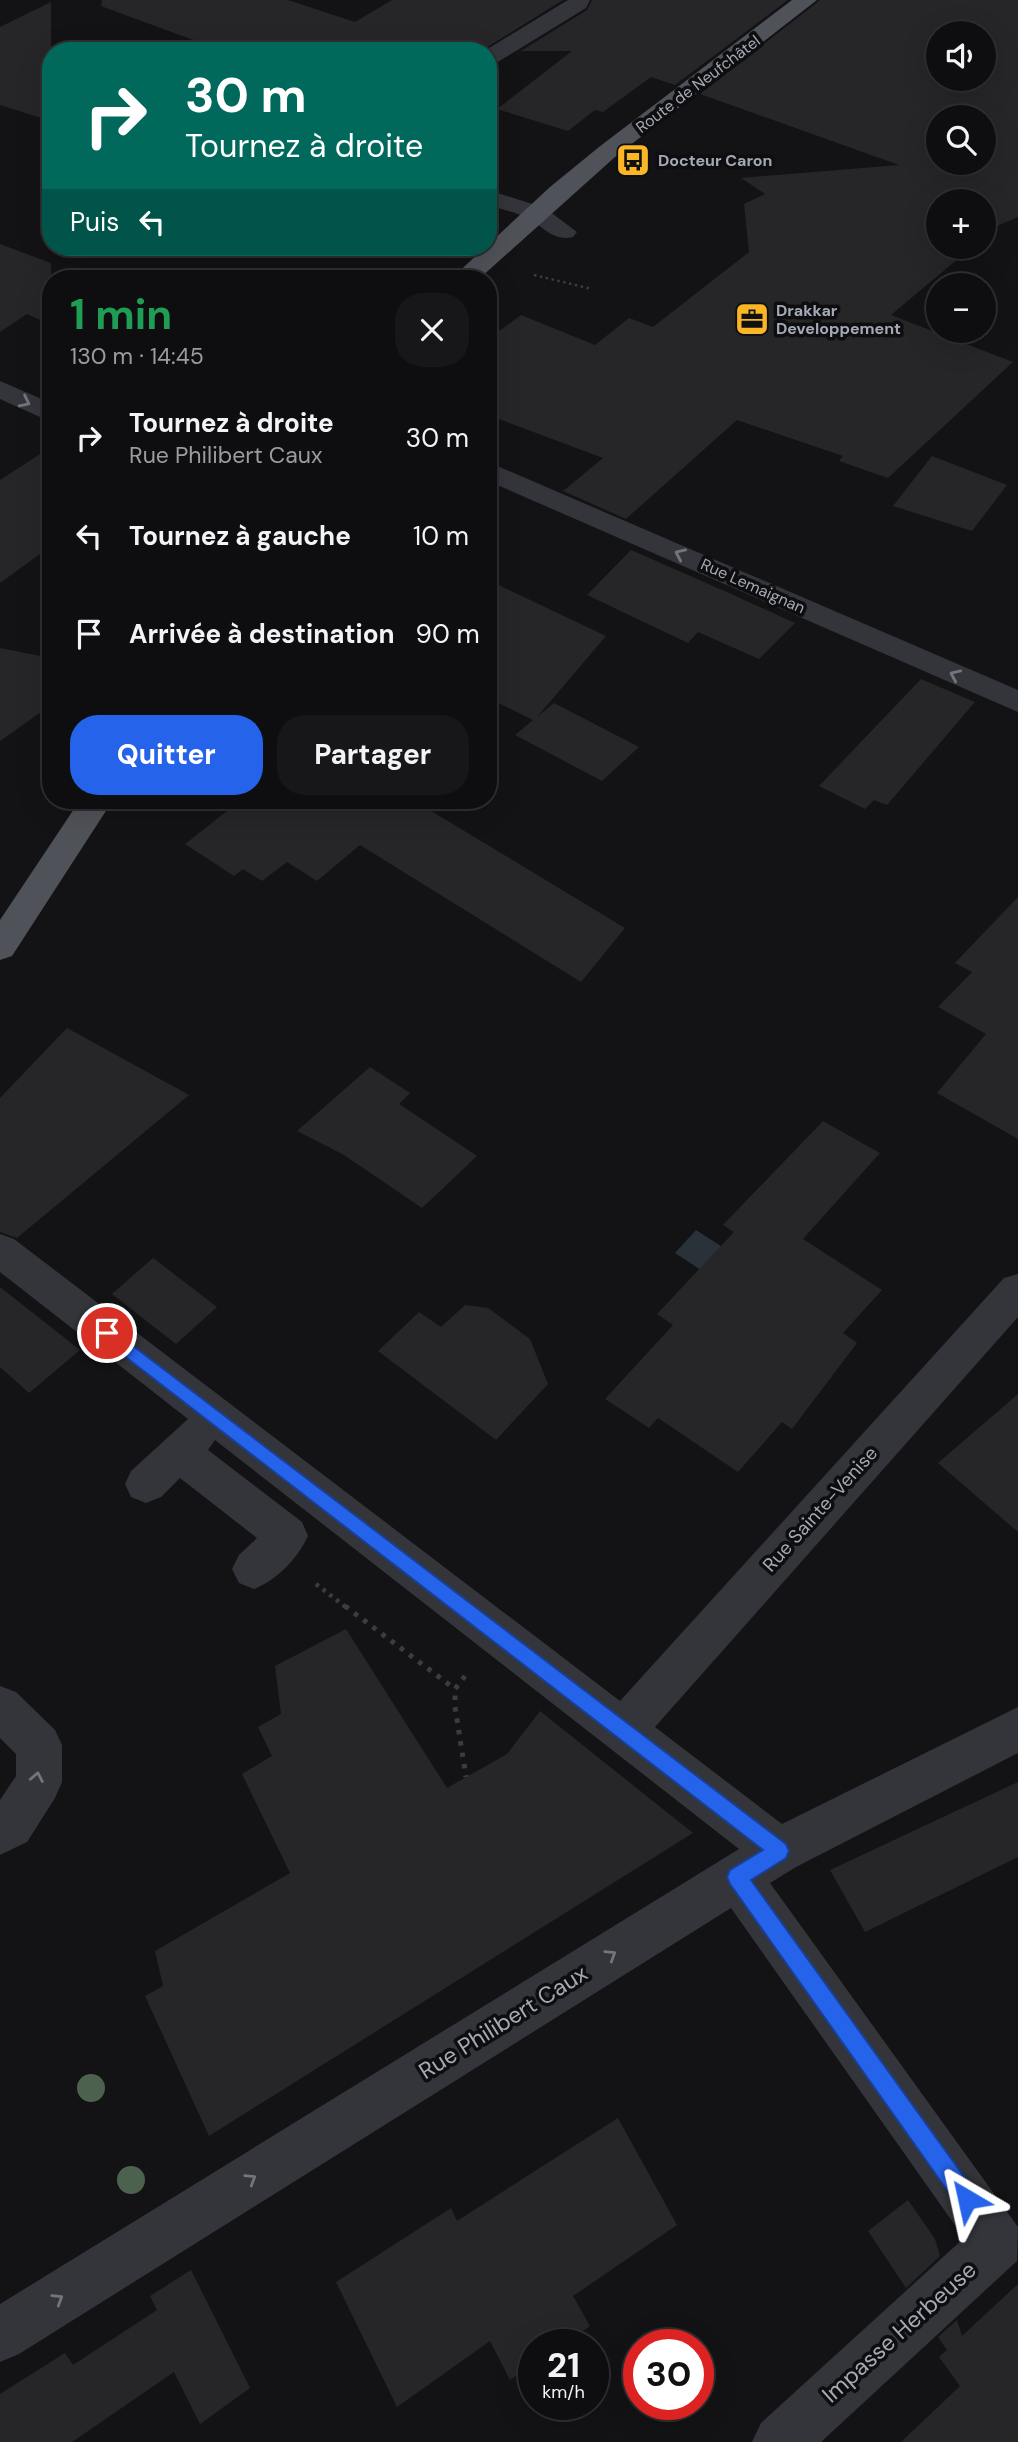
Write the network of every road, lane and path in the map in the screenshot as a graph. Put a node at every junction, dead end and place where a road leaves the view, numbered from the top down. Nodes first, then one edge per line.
1 (579, 0) edge
2 (806, 0) edge
3 (497, 52) edge
4 (497, 200) edge
5 (536, 213) junction
6 (564, 232) dead end
7 (497, 249) edge
8 (489, 256) edge
9 (474, 270) edge
10 (0, 389) edge
11 (42, 410) edge
12 (497, 474) edge
13 (1018, 702) edge
14 (91, 809) edge
15 (0, 947) edge
16 (0, 1250) edge
17 (1018, 1290) edge
18 (214, 1416) junction
19 (179, 1451) junction
20 (146, 1485) dead end
21 (263, 1560) joint
22 (470, 1670) dead end
23 (455, 1689) junction
24 (0, 1707) edge
25 (1018, 1729) edge
26 (624, 1731) junction
27 (466, 1777) dead end
28 (0, 1832) edge
29 (779, 1851) junction
30 (737, 1877) junction
31 (0, 2335) edge
32 (780, 2442) edge

1 - 3 street
2 - 5 main road, Route de Neufchâtel
4 - 5 street
5 - 6 street
5 - 7 main road, Route de Neufchâtel
8 - 9 main road, Route de Neufchâtel
10 -> 11 street
13 -> 12 street, Rue Lemaignan
14 - 15 main road
16 - 18 street
17 - 26 street, Rue Sainte-Venise
18 - 19 street
18 - 26 street
19 - 20 street
19 - 21 street
21 - 23 path
22 - 23 path
23 - 27 path
28 -> 24 street
25 - 29 street, Rue Philibert Caux
26 - 29 street
29 - 30 street, Rue Philibert Caux
31 -> 30 street, Rue Philibert Caux
30 - 32 street, Impasse Herbeuse

